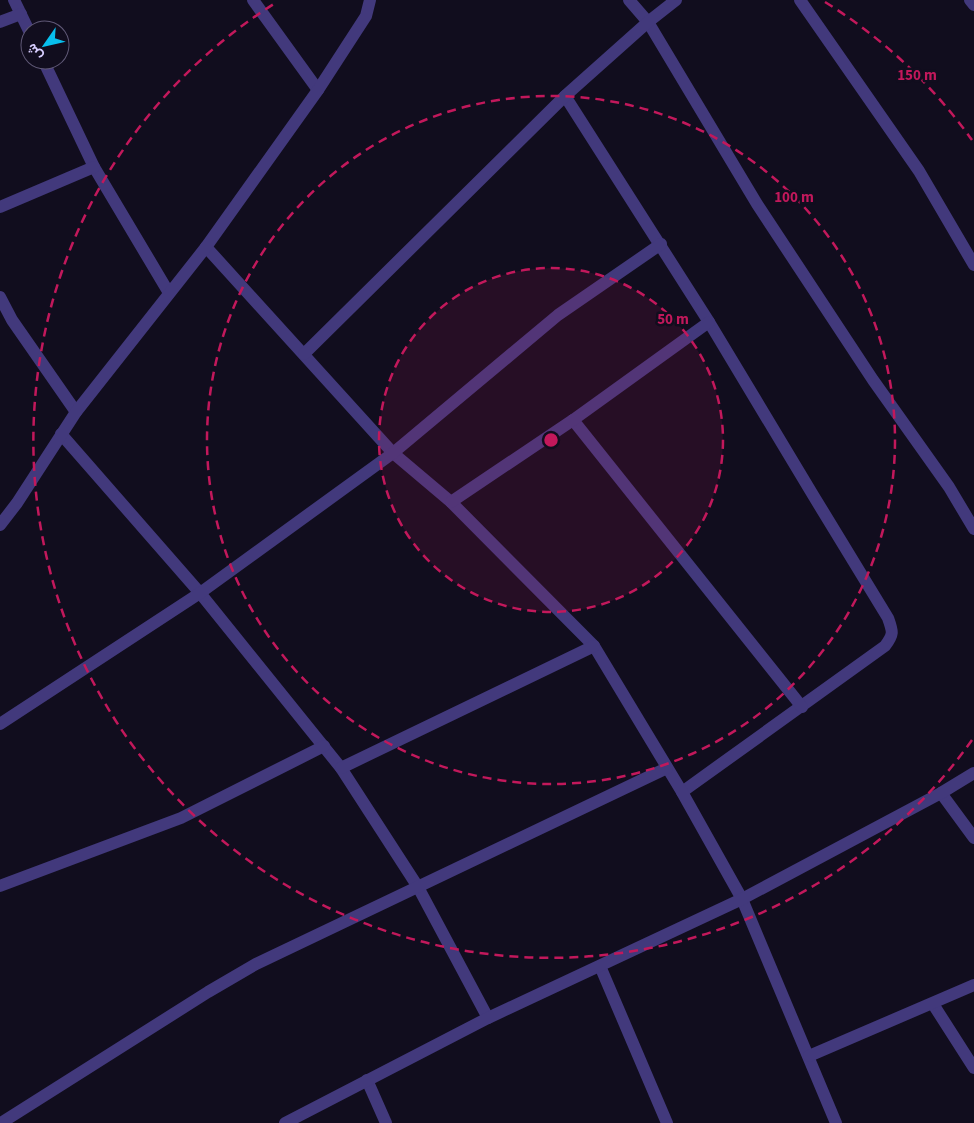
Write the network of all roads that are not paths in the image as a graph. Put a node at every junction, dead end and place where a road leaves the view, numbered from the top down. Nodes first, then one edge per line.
1 (14, 0) edge
2 (252, 0) edge
3 (370, 0) edge
4 (629, 0) edge
5 (676, 0) edge
6 (800, 0) edge
7 (970, 0) edge
8 (974, 5) edge
9 (21, 14) junction
10 (24, 20) edge
11 (0, 22) edge
12 (648, 22) junction
13 (48, 70) edge
14 (318, 90) junction
15 (565, 96) junction
16 (94, 167) junction
17 (0, 207) edge
18 (661, 244) junction
19 (206, 247) junction
20 (974, 265) edge
21 (169, 293) junction
22 (0, 297) edge
23 (710, 322) junction
24 (304, 354) junction
25 (76, 412) junction
26 (573, 420) junction
27 (61, 434) junction
28 (393, 453) junction
29 (451, 502) junction
30 (0, 525) edge
31 (974, 529) edge
32 (200, 593) junction
33 (594, 646) junction
34 (802, 707) junction
35 (0, 724) edge
36 (324, 746) junction
37 (341, 768) junction
38 (667, 768) junction
39 (974, 773) edge
40 (682, 792) junction
41 (941, 793) junction
42 (974, 838) edge
43 (0, 886) edge
44 (418, 886) junction
45 (742, 899) junction
46 (600, 966) junction
47 (974, 984) edge
48 (933, 1004) junction
49 (488, 1018) junction
50 (809, 1056) junction
51 (974, 1068) edge
52 (367, 1080) junction
53 (1, 1123) edge
54 (285, 1123) edge
55 (386, 1123) edge
56 (667, 1123) edge
57 (836, 1123) edge

1 - 9 street
2 - 14 street
3 - 14 street
4 - 12 street
5 - 12 street
6 - 20 street
7 - 8 street
9 - 10 street
9 - 11 street
12 - 15 street
12 - 31 street
13 - 16 street
14 - 19 street
15 - 18 street
15 - 24 street
16 - 17 street
16 - 21 street
18 - 23 street
18 - 28 street
19 - 21 street
19 - 24 street
21 - 25 street
22 - 25 street
23 - 26 street
23 - 34 street
24 - 28 street
25 - 27 street
26 - 29 street
26 - 34 street
27 - 30 street
27 - 32 street
28 - 29 street
28 - 32 street
29 - 33 street
32 - 35 street
32 - 36 street
33 - 37 street
33 - 38 street
34 - 40 street
36 - 37 street
36 - 43 street
37 - 44 street
38 - 40 street
38 - 44 street
39 - 41 street
40 - 45 street
41 - 42 street
41 - 45 street
44 - 49 street
44 - 53 street
45 - 46 street
45 - 50 street
46 - 49 street
46 - 56 street
47 - 48 street
48 - 50 street
48 - 51 street
49 - 52 street
50 - 57 street
52 - 54 street
52 - 55 street

